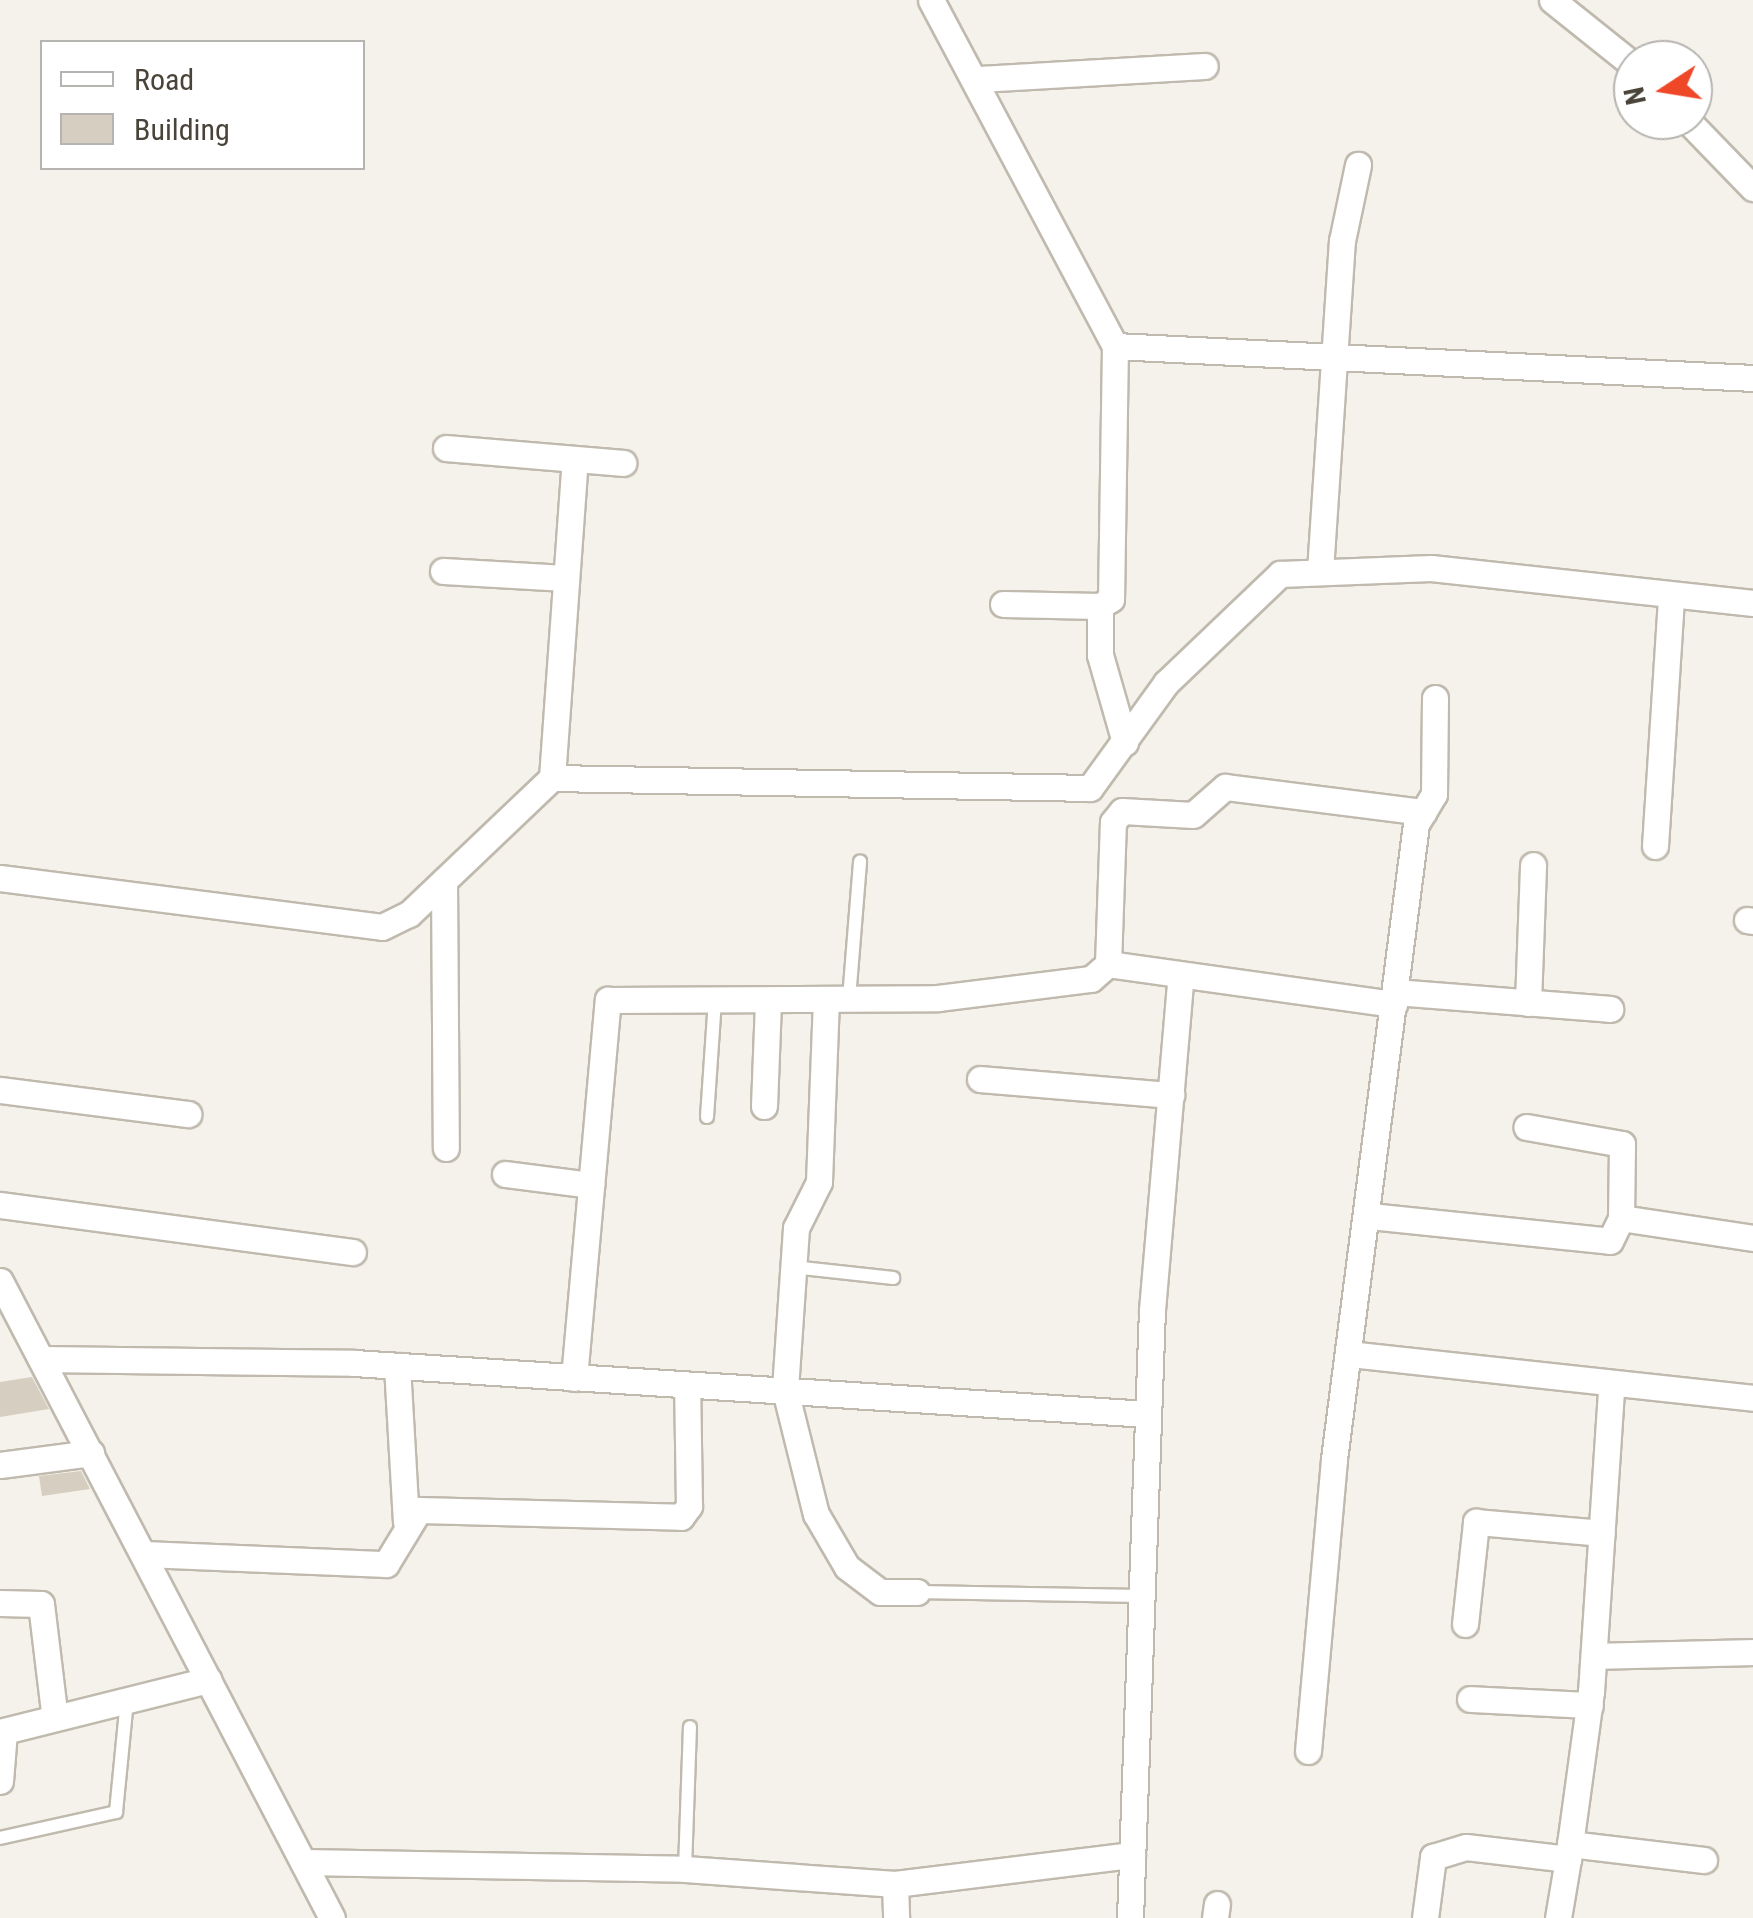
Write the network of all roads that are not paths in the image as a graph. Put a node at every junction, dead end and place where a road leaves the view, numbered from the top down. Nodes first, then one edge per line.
1 (931, 0) edge
2 (1552, 0) edge
3 (1613, 49) edge
4 (1205, 66) dead end
5 (979, 79) junction
6 (1706, 140) edge
7 (1358, 165) dead end
8 (1753, 188) edge
9 (1114, 346) junction
10 (1335, 357) junction
11 (1753, 378) edge
12 (446, 448) dead end
13 (575, 460) junction
14 (623, 463) dead end
15 (443, 571) dead end
16 (1320, 571) junction
17 (566, 578) junction
18 (1671, 597) junction
19 (1004, 604) dead end
20 (1753, 604) edge
21 (1100, 606) junction
22 (1435, 698) dead end
23 (1125, 742) junction
24 (552, 778) junction
25 (1094, 784) junction
26 (1423, 812) junction
27 (1116, 816) junction
28 (1655, 846) dead end
29 (860, 860) dead end
30 (1534, 864) dead end
31 (0, 878) edge
32 (444, 880) junction
33 (1108, 964) junction
34 (1181, 975) junction
35 (1394, 998) junction
36 (838, 999) junction
37 (715, 1000) junction
38 (768, 1000) junction
39 (1528, 1002) junction
40 (1610, 1009) dead end
41 (980, 1079) dead end
42 (0, 1090) edge
43 (1170, 1095) junction
44 (764, 1106) dead end
45 (188, 1114) dead end
46 (707, 1117) dead end
47 (1526, 1127) dead end
48 (446, 1148) dead end
49 (504, 1174) dead end
50 (591, 1185) junction
51 (0, 1206) edge
52 (1370, 1216) junction
53 (1621, 1218) junction
54 (1753, 1238) edge
55 (353, 1252) dead end
56 (793, 1267) junction
57 (893, 1278) dead end
58 (0, 1281) edge
59 (13, 1330) edge
60 (1349, 1354) junction
61 (41, 1359) junction
62 (396, 1366) junction
63 (574, 1378) junction
64 (687, 1385) junction
65 (1611, 1387) junction
66 (785, 1390) junction
67 (1753, 1398) edge
68 (1148, 1414) junction
69 (91, 1453) junction
70 (0, 1465) edge
71 (406, 1522) junction
72 (1602, 1533) junction
73 (145, 1554) junction
74 (917, 1592) joint
75 (1140, 1596) junction
76 (0, 1603) edge
77 (1466, 1624) dead end
78 (1753, 1652) edge
79 (1594, 1656) junction
80 (210, 1680) junction
81 (127, 1697) junction
82 (1470, 1699) dead end
83 (1590, 1705) junction
84 (54, 1712) junction
85 (690, 1728) dead end
86 (2, 1731) edge
87 (1308, 1751) dead end
88 (0, 1780) edge
89 (0, 1838) edge
90 (1569, 1852) junction
91 (1132, 1855) junction
92 (1704, 1860) dead end
93 (303, 1862) junction
94 (685, 1869) junction
95 (895, 1884) junction
96 (332, 1918) edge
97 (896, 1918) edge
98 (1130, 1918) edge
99 (1424, 1918) edge
100 (1558, 1918) edge

1 - 5 street
2 - 3 street
4 - 5 street
5 - 9 street
6 - 8 street
7 - 10 street
9 - 10 street
9 - 21 street
10 - 11 street
10 - 16 street
12 - 13 street
13 - 14 street
13 - 17 street
15 - 17 street
16 - 18 street
16 - 23 street
17 - 24 street
18 - 20 street
18 - 28 street
19 - 21 street
21 - 23 street
22 - 26 street
23 - 25 street
24 - 25 street
24 - 32 street
25 - 27 street
26 - 27 street
26 - 35 street
27 - 33 street
29 - 36 lane
30 - 39 street
31 - 32 street
32 - 48 street
33 - 34 street
33 - 36 street
34 - 35 street
34 - 43 street
35 - 39 street
35 - 52 street
36 - 38 street
36 - 56 street
37 - 38 street
37 - 46 lane
37 - 50 street
38 - 44 street
39 - 40 street
41 - 43 street
42 - 45 street
43 - 68 street
47 - 53 street
49 - 50 street
50 - 63 street
51 - 55 street
52 - 53 street
52 - 60 street
53 - 54 street
56 - 57 lane
56 - 66 street
58 - 59 street
59 - 61 street
60 - 65 street
60 - 87 street
61 - 62 street
61 - 69 street
62 - 63 street
62 - 71 street
63 - 64 street
64 - 66 street
64 - 71 street
65 - 67 street
65 - 72 street
66 - 68 street
66 - 74 street
68 - 75 street
69 - 70 street
69 - 73 street
71 - 73 street
72 - 77 street
72 - 79 street
73 - 80 street
74 - 75 lane
75 - 91 street
76 - 84 street
78 - 79 street
79 - 83 street
80 - 81 street
80 - 93 street
81 - 84 street
81 - 89 lane
82 - 83 street
83 - 90 street
84 - 86 street
85 - 94 lane
86 - 88 street
90 - 92 street
90 - 99 street
90 - 100 street
91 - 95 street
91 - 98 street
93 - 94 street
93 - 96 street
94 - 95 street
95 - 97 street

